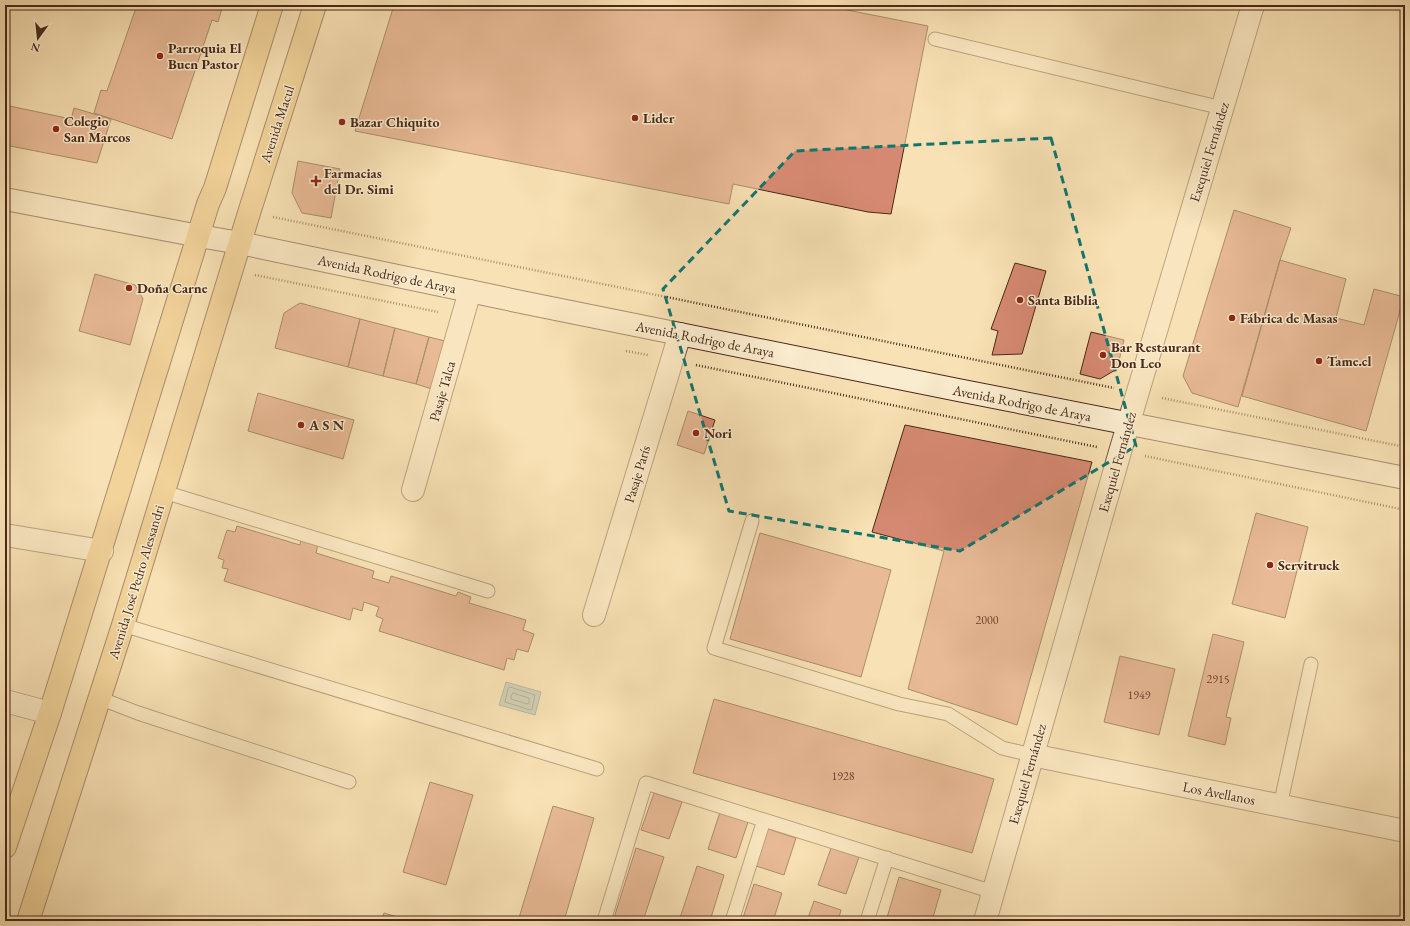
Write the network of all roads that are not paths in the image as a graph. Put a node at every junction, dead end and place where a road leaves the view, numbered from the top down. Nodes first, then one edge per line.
1 (272, 5) edge
2 (314, 5) edge
3 (1253, 5) edge
4 (935, 38) dead end
5 (1222, 108) junction
6 (5, 199) edge
7 (199, 236) junction
8 (240, 243) junction
9 (470, 291) junction
10 (680, 334) junction
11 (1128, 424) junction
12 (1405, 478) edge
13 (413, 490) dead end
14 (164, 492) junction
15 (752, 521) dead end
16 (5, 535) edge
17 (102, 551) junction
18 (488, 591) dead end
19 (594, 615) dead end
20 (123, 625) junction
21 (1311, 664) dead end
22 (99, 698) junction
23 (5, 701) edge
24 (50, 713) junction
25 (1032, 755) junction
26 (597, 769) dead end
27 (349, 782) dead end
28 (1280, 806) junction
29 (764, 820) junction
30 (1405, 831) edge
31 (5, 847) edge
32 (887, 858) junction
33 (993, 892) junction
34 (28, 921) edge
35 (604, 921) edge
36 (732, 921) edge
37 (867, 921) edge
38 (985, 921) edge

1 - 7 main road
2 - 8 main road, Avenida Macul
3 - 5 street, Exequiel Fernández
4 - 5 lane
5 - 11 street, Exequiel Fernández
6 - 7 street, Avenida Rodrigo de Araya
7 - 8 street, Avenida Rodrigo de Araya
7 - 17 main road
8 - 9 street, Avenida Rodrigo de Araya
8 - 14 main road, Avenida José Pedro Alessandri
9 - 10 street, Avenida Rodrigo de Araya
9 - 13 street, Pasaje Talca
10 - 11 street, Avenida Rodrigo de Araya
10 - 19 street, Pasaje París
11 - 12 street, Avenida Rodrigo de Araya
11 - 25 street, Exequiel Fernández
14 - 18 lane
14 - 20 main road, Avenida José Pedro Alessandri
15 - 25 lane
16 - 17 street
17 - 24 main road
20 - 22 main road, Avenida José Pedro Alessandri
20 - 26 lane
21 - 28 lane
22 - 27 lane
22 - 34 main road, Avenida José Pedro Alessandri
23 - 24 street
24 - 31 main road
25 - 28 street, Los Avellanos
25 - 33 street, Exequiel Fernández
28 - 30 street, Los Avellanos
29 - 32 lane
29 - 35 lane
29 - 36 lane
32 - 33 lane
32 - 37 lane
33 - 38 street, Exequiel Fernández

